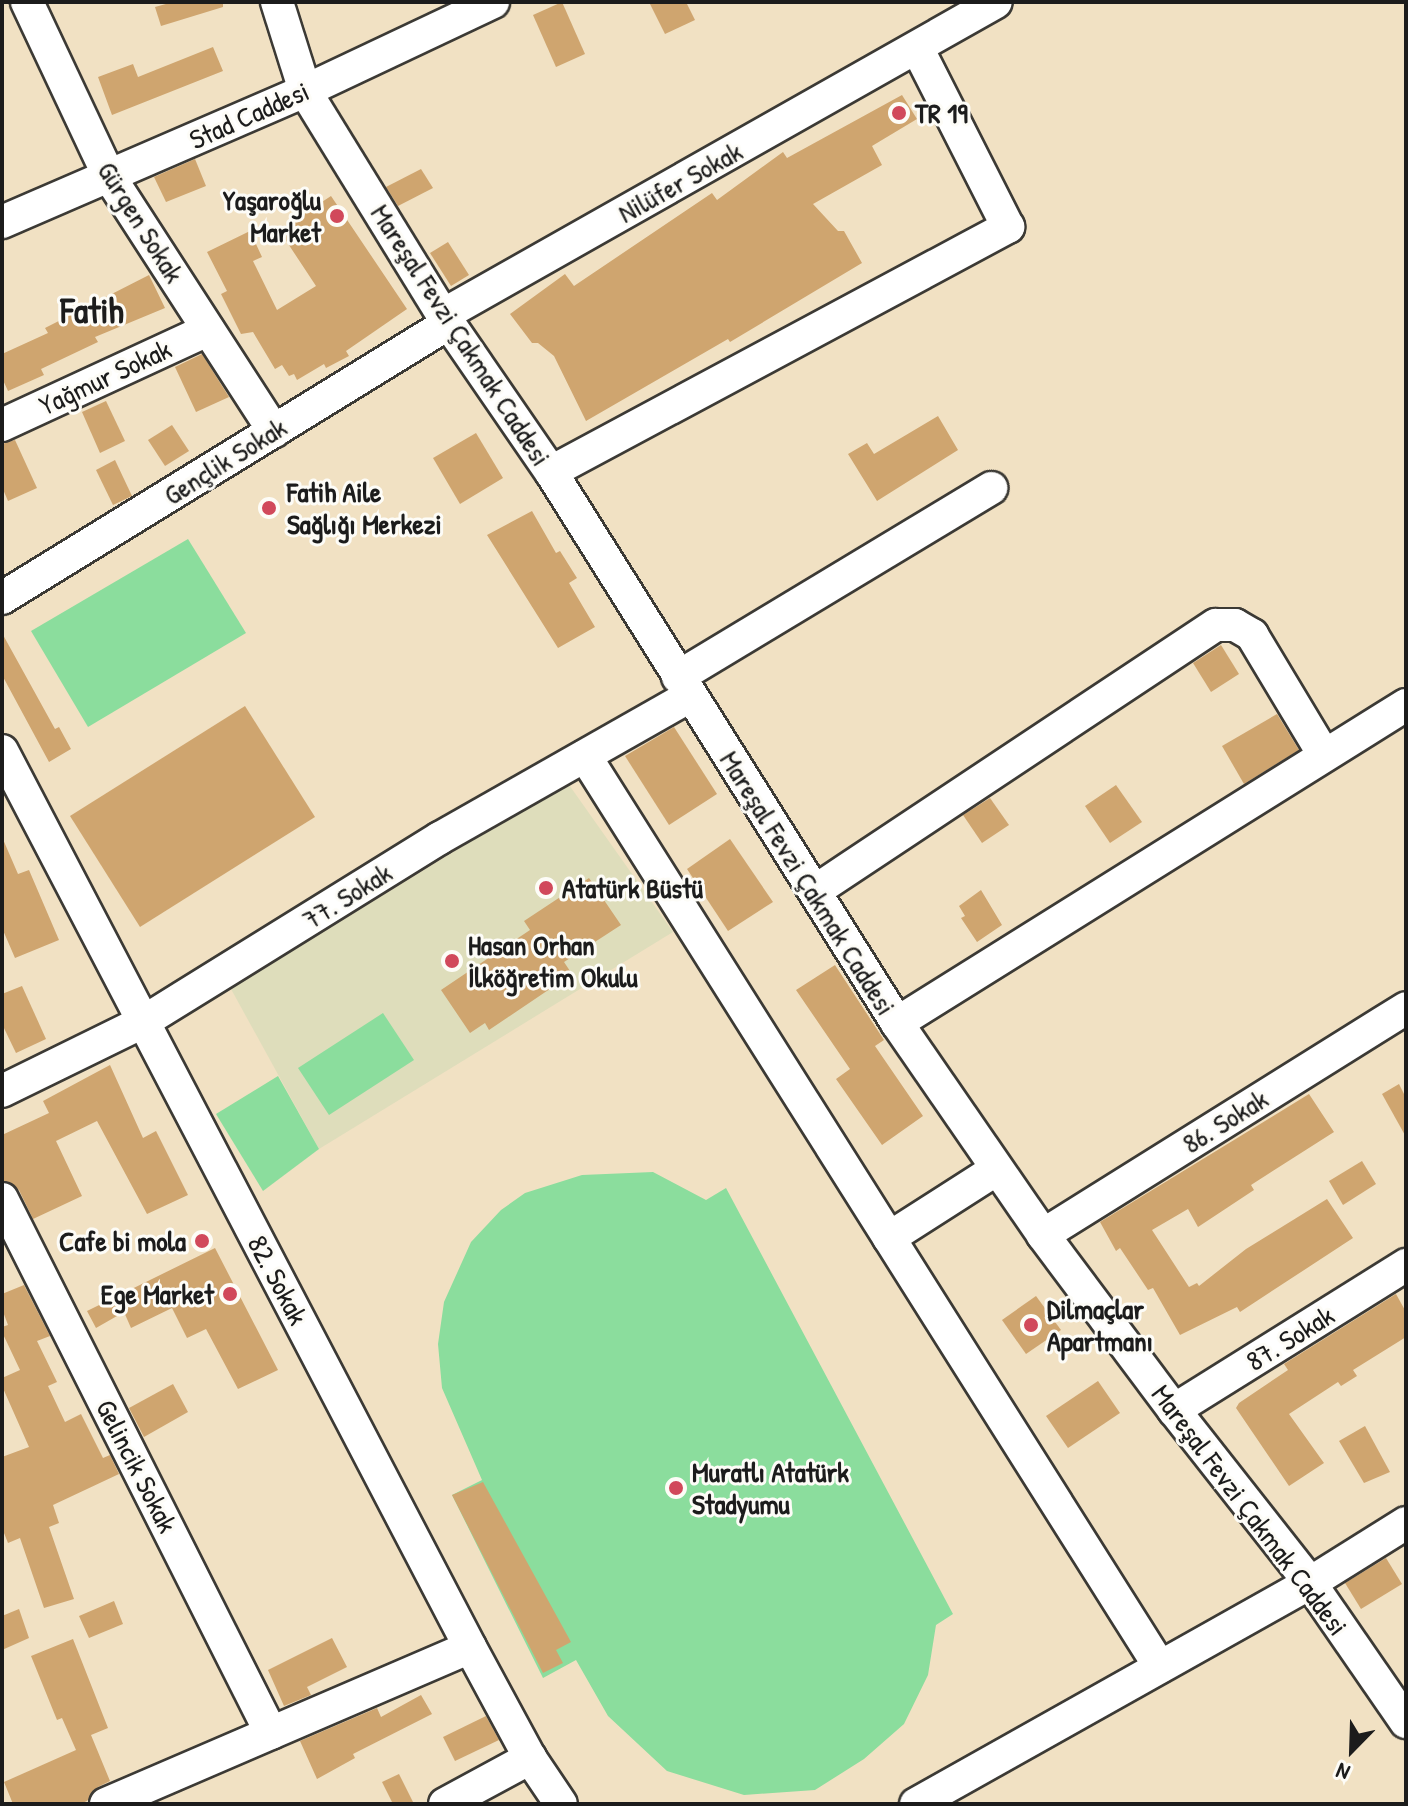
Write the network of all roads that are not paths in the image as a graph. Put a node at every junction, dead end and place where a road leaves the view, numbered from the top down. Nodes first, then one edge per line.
1 (277, 2) edge
2 (493, 2) edge
3 (996, 2) edge
4 (24, 6) edge
5 (917, 48) junction
6 (305, 91) junction
7 (109, 176) junction
8 (2, 222) edge
9 (446, 319) junction
10 (208, 330) junction
11 (2, 425) edge
12 (274, 431) junction
13 (551, 472) junction
14 (991, 488) dead end
15 (2, 598) edge
16 (684, 686) junction
17 (1406, 705) edge
18 (2, 751) edge
19 (1324, 755) junction
20 (585, 756) junction
21 (815, 891) junction
22 (1406, 1008) edge
23 (143, 1022) junction
24 (897, 1023) junction
25 (2, 1091) edge
26 (997, 1169) junction
27 (2, 1199) edge
28 (1043, 1235) junction
29 (889, 1238) junction
30 (1406, 1265) edge
31 (1174, 1410) junction
32 (1406, 1523) edge
33 (1310, 1583) junction
34 (470, 1647) junction
35 (1160, 1667) junction
36 (1406, 1722) edge
37 (271, 1733) junction
38 (530, 1758) junction
39 (106, 1804) edge
40 (445, 1804) edge
41 (561, 1804) edge
42 (916, 1804) edge

1 - 6 street, Mareşal Fevzi Çakmak Caddesi
2 - 6 street, Stad Caddesi
3 - 5 street, Nilüfer Sokak
4 - 7 street, Gürgen Sokak
5 - 9 street, Nilüfer Sokak
5 - 13 street
6 - 7 street, Stad Caddesi
6 - 9 street, Mareşal Fevzi Çakmak Caddesi
7 - 8 street, Stad Caddesi
7 - 10 street, Gürgen Sokak
9 - 12 street, Gençlik Sokak
9 - 13 street, Mareşal Fevzi Çakmak Caddesi
10 - 11 street, Yağmur Sokak
10 - 12 street, Gürgen Sokak
12 - 15 street, Gençlik Sokak
13 - 16 street, Mareşal Fevzi Çakmak Caddesi
14 - 16 street, 77. Sokak
16 - 20 street, 77. Sokak
16 - 21 street, Mareşal Fevzi Çakmak Caddesi
17 - 19 street
18 - 23 street, 82. Sokak
19 - 21 street
19 - 24 street
20 - 23 street, 77. Sokak
20 - 29 street
21 - 24 street, Mareşal Fevzi Çakmak Caddesi
22 - 28 street, 86. Sokak
23 - 25 street, 77. Sokak
23 - 34 street, 82. Sokak
24 - 26 street, Mareşal Fevzi Çakmak Caddesi
26 - 28 street, Mareşal Fevzi Çakmak Caddesi
26 - 29 street
27 - 37 street, Gelincik Sokak
28 - 31 street, Mareşal Fevzi Çakmak Caddesi
29 - 35 street
30 - 31 street, 87. Sokak
31 - 33 street, Mareşal Fevzi Çakmak Caddesi
32 - 33 street
33 - 35 street
33 - 36 street, Mareşal Fevzi Çakmak Caddesi
34 - 37 street
34 - 38 street, 82. Sokak
35 - 42 street
37 - 39 street
38 - 40 street
38 - 41 street, 82. Sokak

